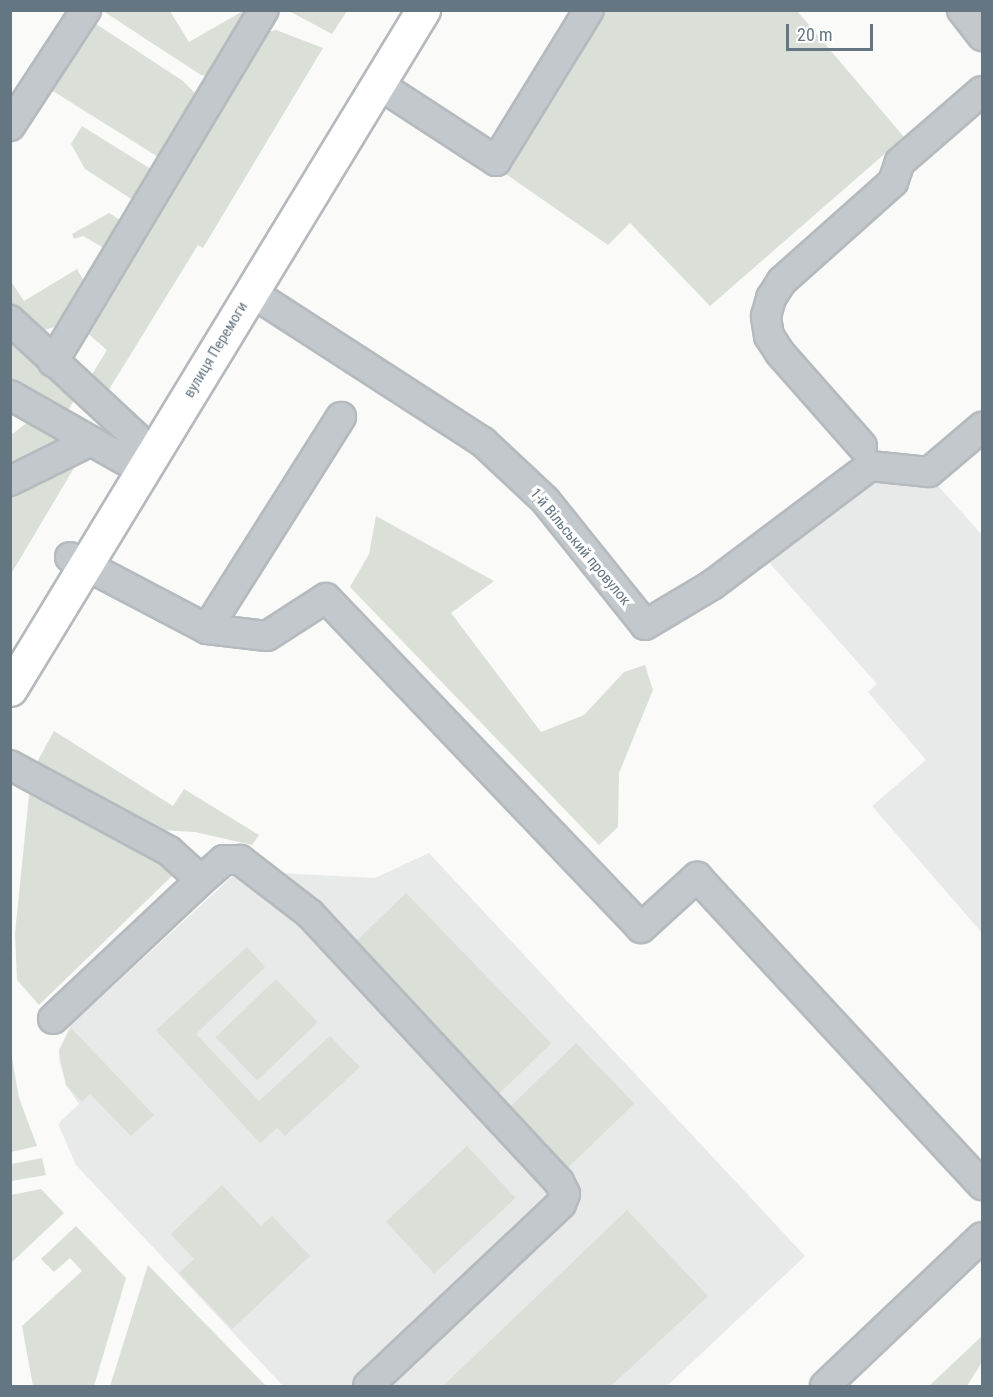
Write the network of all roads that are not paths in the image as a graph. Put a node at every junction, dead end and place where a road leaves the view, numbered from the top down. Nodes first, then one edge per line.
1 (86, 10) edge
2 (264, 10) edge
3 (398, 10) edge
4 (423, 10) edge
5 (589, 10) edge
6 (962, 10) edge
7 (982, 36) edge
8 (378, 84) junction
9 (982, 91) edge
10 (10, 126) edge
11 (250, 292) junction
12 (10, 320) edge
13 (53, 362) junction
14 (10, 395) edge
15 (341, 417) dead end
16 (982, 427) edge
17 (90, 441) junction
18 (862, 446) dead end
19 (133, 451) junction
20 (10, 481) edge
21 (79, 561) junction
22 (207, 629) junction
23 (10, 651) edge
24 (10, 689) edge
25 (10, 765) edge
26 (201, 880) junction
27 (52, 1019) dead end
28 (982, 1185) edge
29 (982, 1237) edge
30 (368, 1386) edge
31 (825, 1386) edge

1 - 10 street
2 - 13 street
3 - 19 main road, вулиця Перемоги
4 - 8 main road, вулиця Перемоги
5 - 8 street
6 - 7 street
8 - 11 main road, вулиця Перемоги
9 - 18 street
11 - 16 street, 1-й Вільський провулок
11 - 21 main road, вулиця Перемоги
12 - 13 street
13 - 19 street
14 - 17 street
15 - 22 street
17 - 19 street
17 - 20 street
19 - 21 main road, вулиця Перемоги
21 - 22 street
21 - 23 main road, вулиця Перемоги
21 - 24 main road, вулиця Перемоги
22 - 28 street
25 - 26 street
26 - 27 street
26 - 30 street
29 - 31 street

